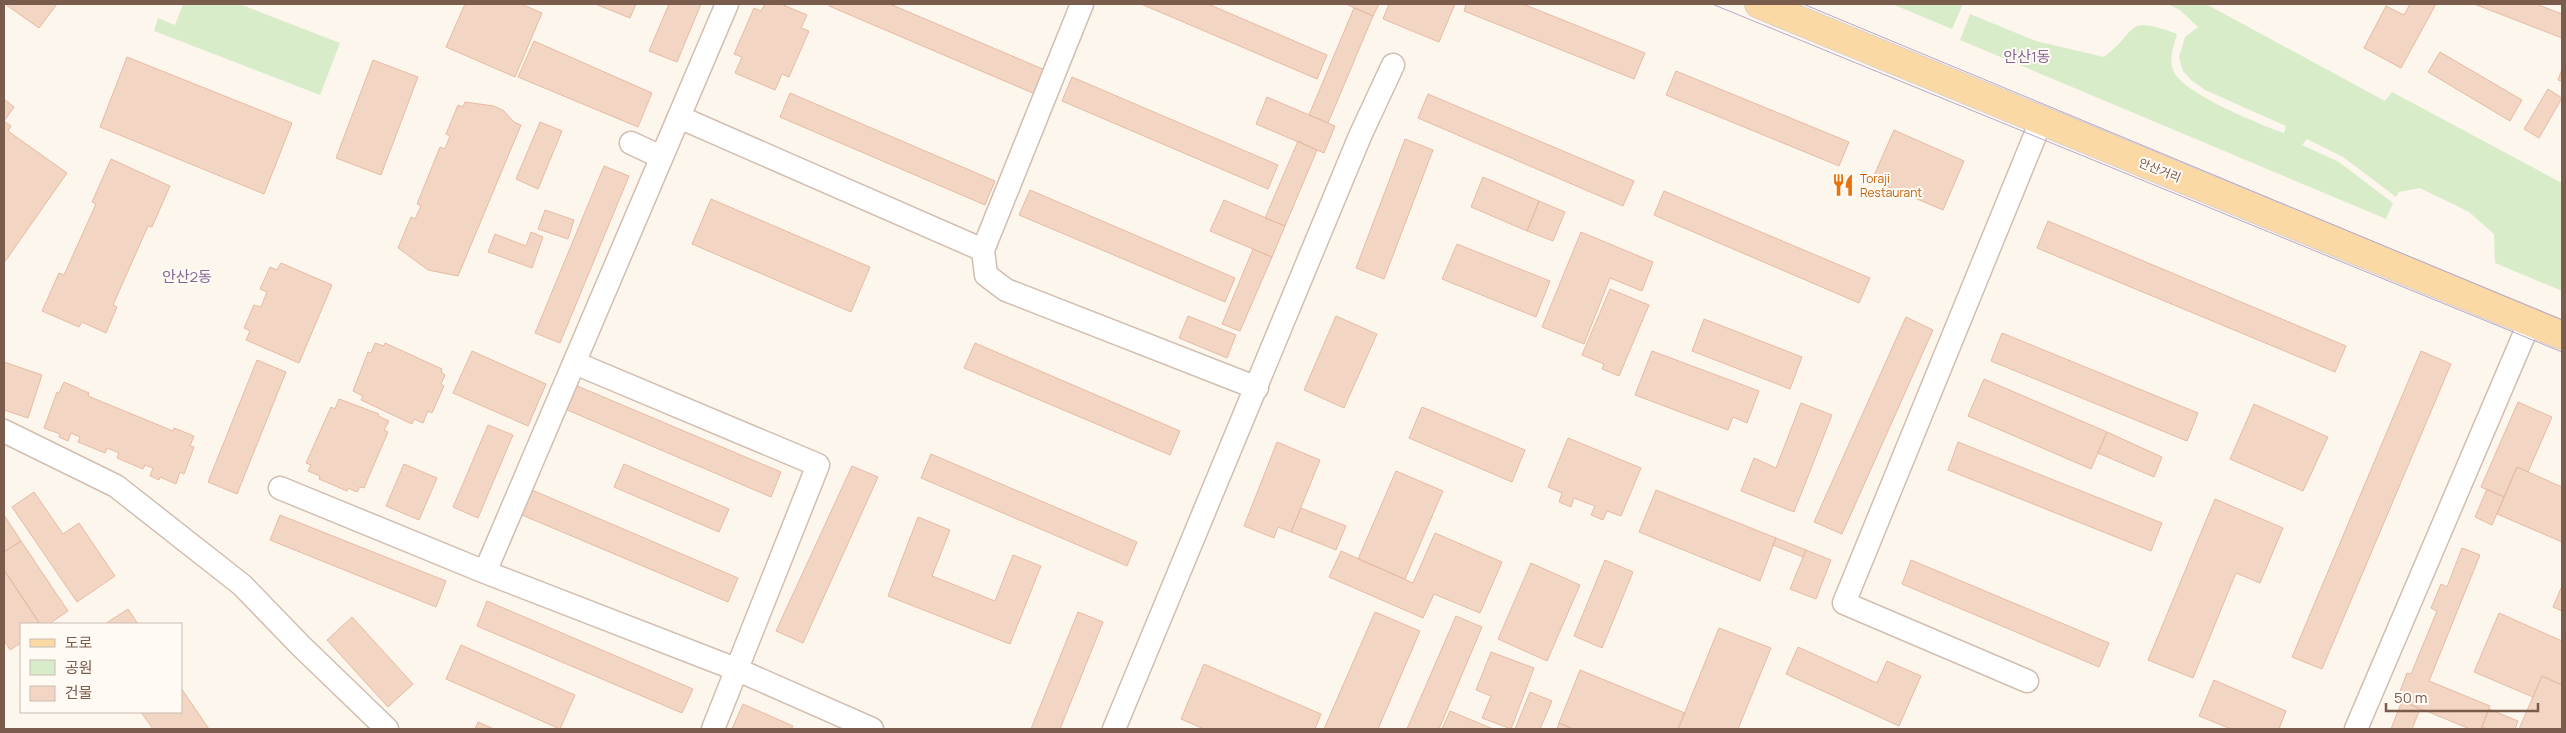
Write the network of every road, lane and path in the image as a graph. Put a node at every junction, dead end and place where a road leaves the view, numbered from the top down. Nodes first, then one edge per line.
1 (727, 4) edge
2 (1082, 4) edge
3 (1759, 4) edge
4 (1393, 65) dead end
5 (679, 117) junction
6 (2040, 121) junction
7 (631, 143) dead end
8 (661, 157) junction
9 (983, 250) junction
10 (2530, 321) junction
11 (2562, 335) edge
12 (575, 363) junction
13 (1258, 388) junction
14 (4, 431) edge
15 (280, 488) dead end
16 (485, 572) junction
17 (738, 670) junction
18 (2027, 681) dead end
19 (387, 729) edge
20 (713, 729) edge
21 (872, 729) edge
22 (1114, 729) edge
23 (2356, 729) edge

1 - 5 street
2 - 9 street
3 - 6 main road, 안산거리
4 - 13 street
5 - 8 street
5 - 9 street
6 - 10 main road, 안산거리
6 - 18 street
7 - 8 street
8 - 12 street
9 - 13 street
10 - 11 main road, 안산거리
10 - 23 street
12 - 16 street
12 - 17 street
13 - 22 street
14 - 19 street
15 - 16 street
16 - 17 street
17 - 20 street
17 - 21 street

